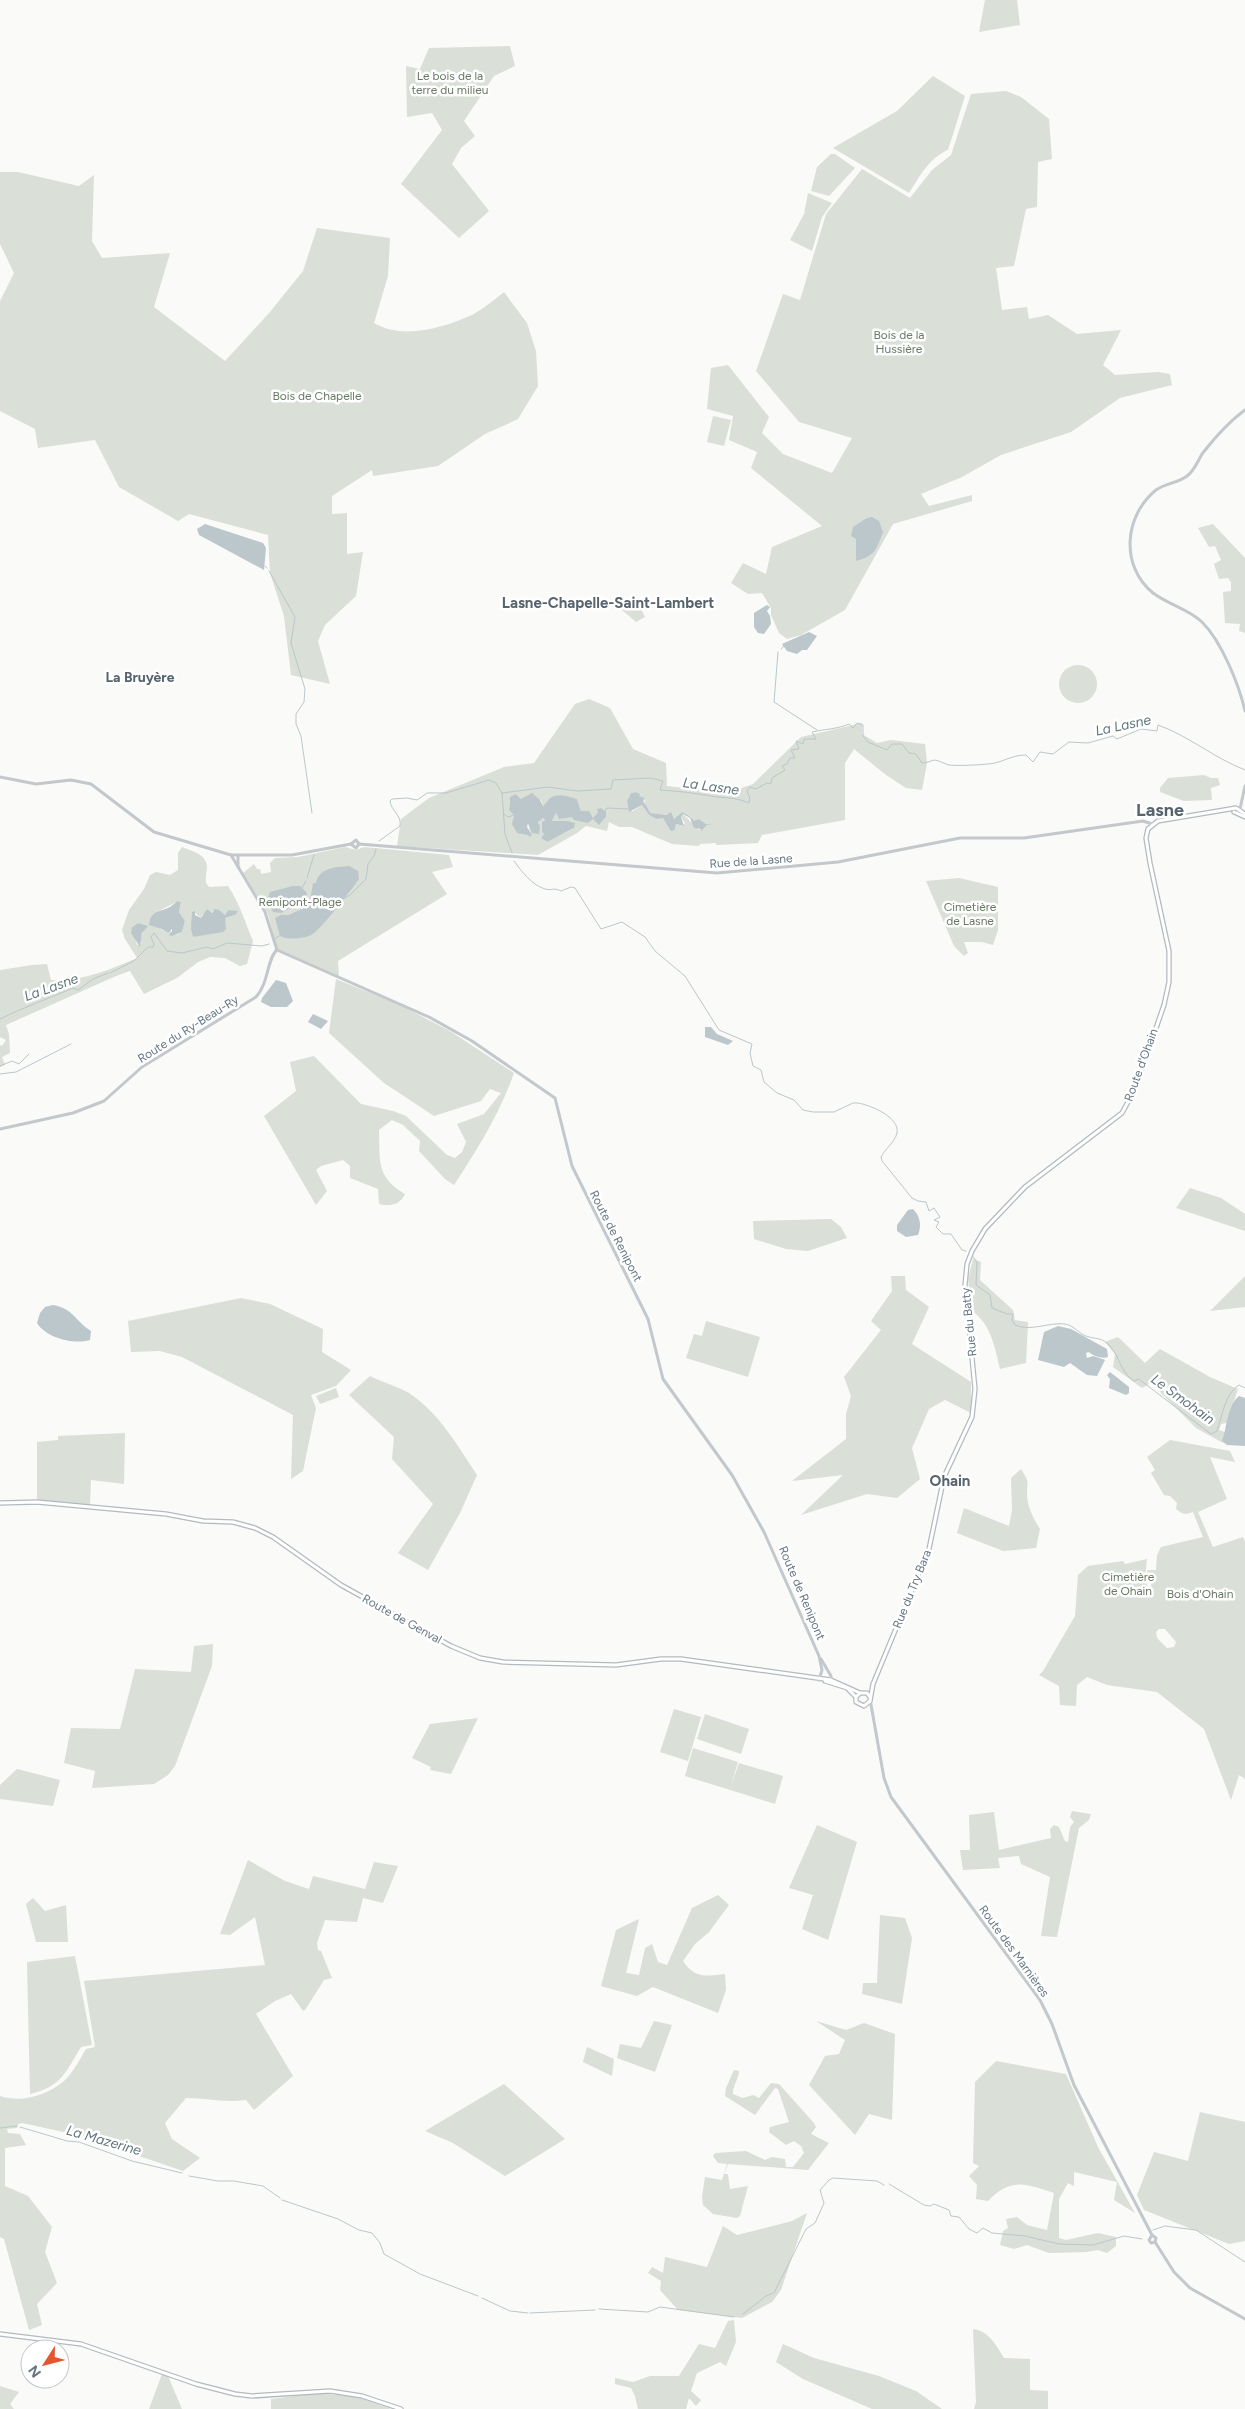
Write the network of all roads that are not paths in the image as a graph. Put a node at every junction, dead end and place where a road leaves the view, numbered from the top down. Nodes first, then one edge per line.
1 (1245, 410) edge
2 (1245, 711) edge
3 (0, 777) edge
4 (1245, 786) edge
5 (1237, 810) junction
6 (1245, 816) edge
7 (1140, 822) junction
8 (1152, 824) junction
9 (1148, 829) junction
10 (231, 855) junction
11 (238, 856) junction
12 (238, 869) junction
13 (276, 950) junction
14 (0, 1129) edge
15 (975, 1244) joint
16 (975, 1407) joint
17 (0, 1503) edge
18 (819, 1656) junction
19 (819, 1680) junction
20 (829, 1681) junction
21 (874, 1684) junction
22 (862, 1693) junction
23 (856, 1697) junction
24 (870, 1698) junction
25 (865, 1706) junction
26 (872, 1711) junction
27 (1245, 2319) edge
28 (0, 2334) edge
29 (401, 2409) edge

1 - 2 street
3 - 10 street
4 - 5 street
5 - 6 main road
5 - 8 main road
7 - 8 street, Rue de la Lasne
7 - 9 street
7 - 11 street, Rue de la Lasne
8 - 9 main road
9 - 15 main road, Route d'Ohain
10 - 11 street
10 - 12 street
11 - 12 street
12 - 13 street
13 - 14 street, Route du Ry-Beau-Ry
13 - 18 street, Route de Renipont
15 - 16 main road, Rue du Batty
16 - 21 main road, Rue du Try Bara
17 - 19 main road, Route de Genval
18 - 19 street, Route de Renipont
18 - 20 street, Route de Renipont
19 - 20 main road, Route de Genval
20 - 22 main road, Route de Genval
20 - 23 main road, Route de Genval
21 - 22 main road, Rue du Try Bara
21 - 24 main road, Rue du Try Bara
22 - 23 main road, Rue du Try Bara
22 - 24 main road, Route de Genval
23 - 25 main road, Route de Genval
24 - 25 main road, Rue du Try Bara
24 - 26 street, Route des Marnières
25 - 26 street
26 - 27 street, Route des Marnières
28 - 29 main road

